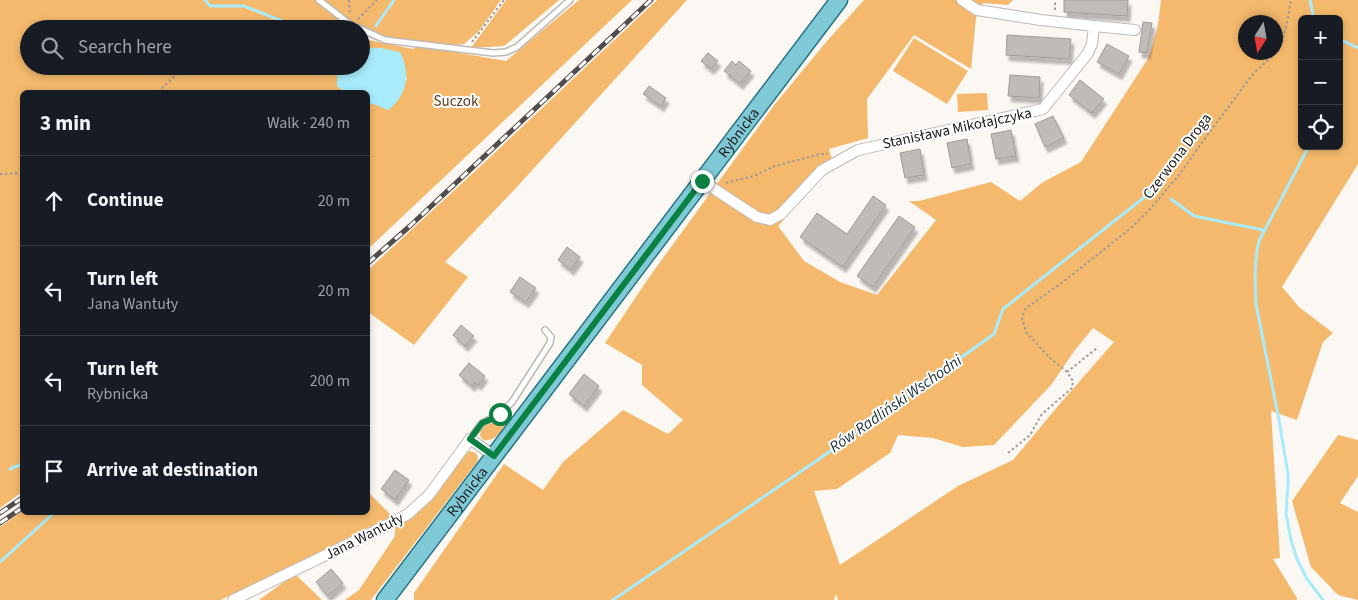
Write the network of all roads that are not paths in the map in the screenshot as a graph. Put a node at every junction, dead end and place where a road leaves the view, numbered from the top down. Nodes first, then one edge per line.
1 (319, 0) edge
2 (570, 0) edge
3 (839, 0) edge
4 (962, 0) edge
5 (346, 20) edge
6 (1094, 26) junction
7 (1135, 30) dead end
8 (370, 33) edge
9 (702, 181) junction
10 (545, 330) dead end
11 (470, 439) junction
12 (494, 456) junction
13 (232, 600) edge
14 (385, 600) edge

1 - 5 lane
2 - 8 lane
3 - 9 main road, Rybnicka
4 - 6 street
6 - 7 street
6 - 9 street, Stanisława Mikołajczyka
9 - 12 main road, Rybnicka
10 - 11 lane
11 - 12 street
11 - 13 street, Jana Wantuły
12 - 14 main road, Rybnicka

